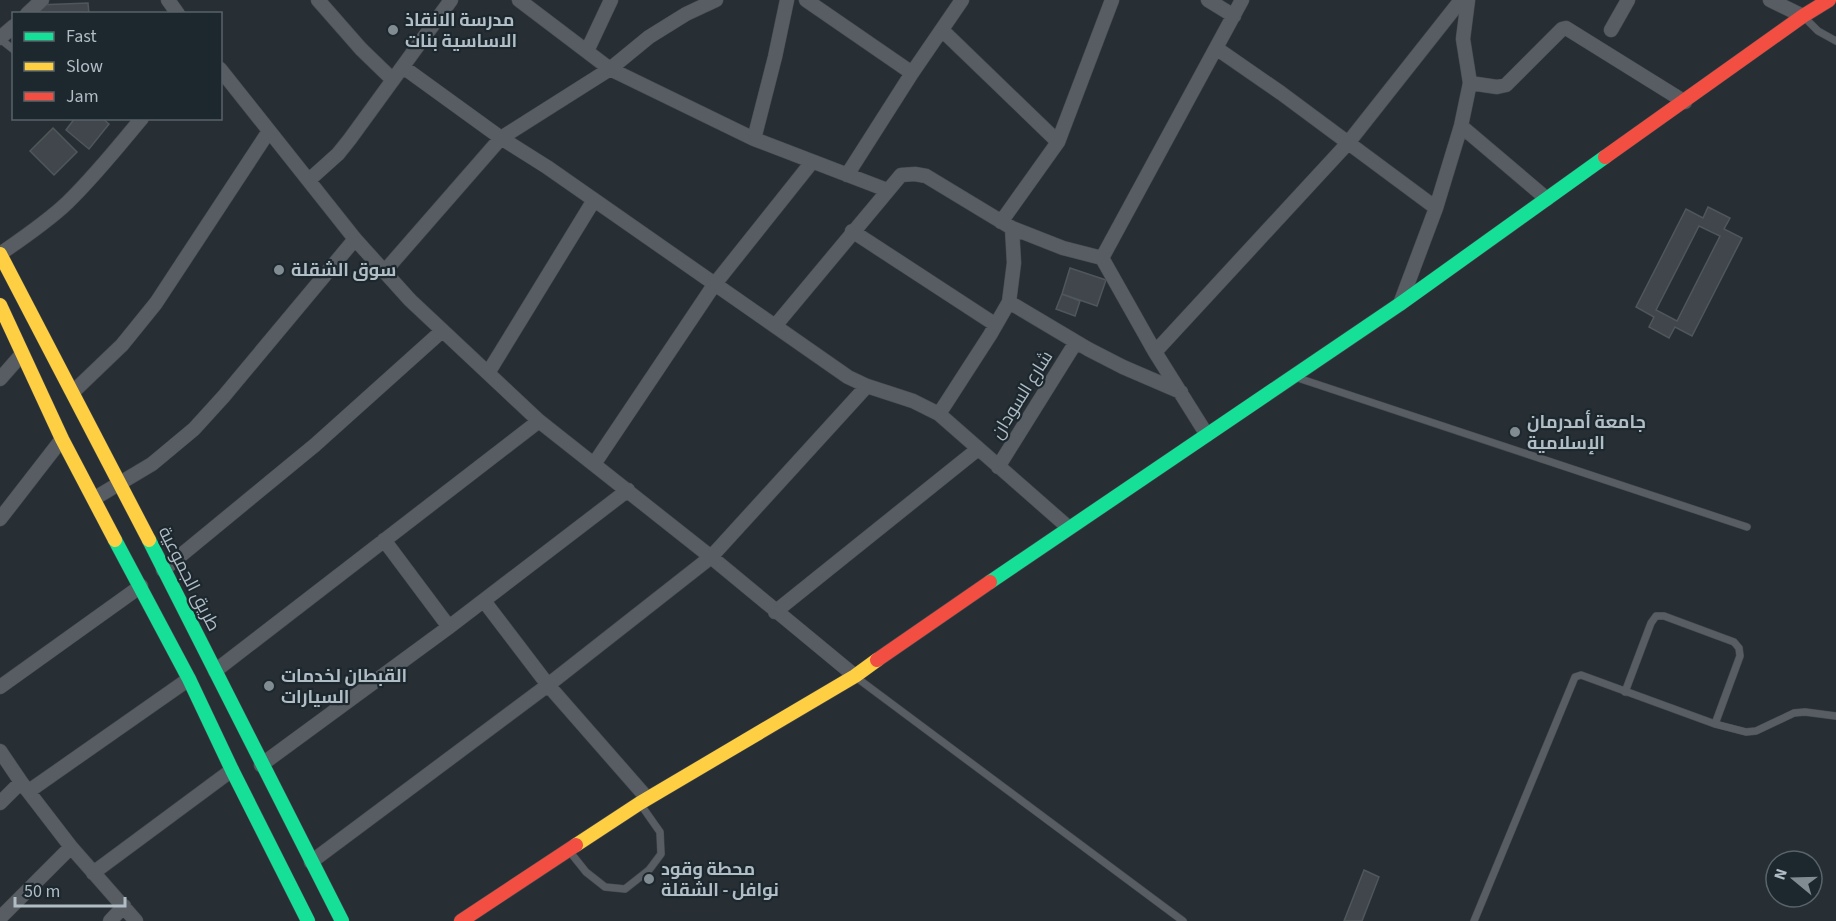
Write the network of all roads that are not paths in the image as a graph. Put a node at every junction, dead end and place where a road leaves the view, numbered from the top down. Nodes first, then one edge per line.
1 (42, 0) edge
2 (318, 0) edge
3 (451, 0) edge
4 (519, 0) edge
5 (611, 0) edge
6 (716, 0) edge
7 (787, 0) edge
8 (806, 0) edge
9 (962, 0) edge
10 (1112, 0) edge
11 (1208, 0) edge
12 (1242, 0) edge
13 (1461, 0) edge
14 (1468, 0) edge
15 (1628, 0) edge
16 (1770, 0) edge
17 (1829, 0) edge
18 (29, 12) edge
19 (1234, 16) junction
20 (1803, 16) junction
21 (12, 28) edge
22 (942, 30) junction
23 (1611, 30) dead end
24 (0, 39) edge
25 (1836, 41) edge
26 (12, 48) edge
27 (1216, 48) junction
28 (587, 51) junction
29 (403, 67) junction
30 (610, 69) junction
31 (222, 72) edge
32 (912, 73) junction
33 (393, 80) junction
34 (1470, 83) junction
35 (1685, 102) junction
36 (140, 120) edge
37 (1461, 126) junction
38 (269, 131) junction
39 (501, 138) junction
40 (754, 139) junction
41 (1058, 142) junction
42 (1348, 143) junction
43 (812, 162) junction
44 (848, 175) junction
45 (309, 180) junction
46 (887, 190) junction
47 (1547, 199) junction
48 (594, 200) junction
49 (1436, 208) junction
50 (1007, 225) junction
51 (852, 231) junction
52 (355, 239) junction
53 (0, 254) edge
54 (1102, 258) junction
55 (384, 272) junction
56 (714, 285) junction
57 (1009, 302) junction
58 (1400, 304) junction
59 (0, 305) edge
60 (996, 325) junction
61 (775, 326) junction
62 (442, 331) junction
63 (1076, 342) junction
64 (1155, 352) junction
65 (22, 354) junction
66 (488, 374) junction
67 (1293, 376) junction
68 (0, 379) edge
69 (867, 386) junction
70 (74, 391) junction
71 (1181, 393) junction
72 (939, 414) junction
73 (539, 421) junction
74 (1207, 435) junction
75 (62, 439) junction
76 (978, 449) junction
77 (594, 464) junction
78 (998, 467) junction
79 (120, 484) junction
80 (628, 490) junction
81 (95, 498) junction
82 (0, 519) edge
83 (1747, 527) dead end
84 (1069, 528) junction
85 (384, 540) junction
86 (711, 557) junction
87 (163, 570) junction
88 (141, 586) junction
89 (484, 601) junction
90 (775, 612) junction
91 (449, 627) junction
92 (214, 671) junction
93 (855, 676) junction
94 (189, 679) junction
95 (548, 685) junction
96 (0, 687) edge
97 (1625, 692) junction
98 (1836, 716) edge
99 (1715, 724) junction
100 (0, 751) edge
101 (261, 765) junction
102 (232, 770) junction
103 (25, 787) junction
104 (644, 801) junction
105 (0, 803) edge
106 (71, 847) junction
107 (569, 851) junction
108 (311, 862) junction
109 (93, 873) junction
110 (124, 906) junction
111 (0, 918) edge
112 (110, 921) edge
113 (136, 921) edge
114 (308, 921) edge
115 (342, 921) edge
116 (461, 921) edge
117 (1184, 921) edge
118 (1474, 921) edge

1 - 18 street
2 - 33 street
3 - 29 street
4 - 28 street
5 - 28 street
6 - 30 street
7 - 40 street
8 - 32 street
9 - 22 street
10 - 41 street
11 - 19 street
12 - 19 street
13 - 42 street
14 - 34 street
15 - 23 street
16 - 20 street
17 - 20 street
19 - 27 street
20 - 25 lane
20 - 35 street
21 - 24 street
22 - 32 street
22 - 41 street
24 - 26 lane
27 - 42 street
27 - 54 street
28 - 30 street
29 - 33 street
29 - 39 street
30 - 39 street
30 - 40 street
31 - 38 street
32 - 44 street
33 - 45 street
34 - 35 street
34 - 37 street
35 - 47 street
36 - 53 street
37 - 47 street
37 - 49 street
38 - 45 street
38 - 70 street
39 - 48 street
39 - 55 street
40 - 43 street
41 - 50 street
42 - 49 street
42 - 64 street
43 - 44 street
43 - 56 street
44 - 46 street
45 - 52 street
46 - 50 street
46 - 51 street
47 - 58 street
48 - 56 street
48 - 66 street
49 - 58 street
50 - 54 street
50 - 57 street
51 - 60 street
51 - 61 street
52 - 55 street
52 - 79 street
53 - 70 street, طريق الجموعية
54 - 64 street
55 - 62 street
56 - 61 street
56 - 77 street
57 - 60 street
57 - 63 street
58 - 67 street
59 - 65 street
60 - 72 street
61 - 69 street
62 - 66 street
62 - 87 street
63 - 71 street
63 - 78 street, شارع السودان
64 - 71 street
65 - 68 street
65 - 75 street
66 - 73 street
67 - 74 street
67 - 83 lane
69 - 72 street
69 - 86 street
70 - 79 street, طريق الجموعية
71 - 74 street
72 - 76 street
73 - 77 street
73 - 85 street
74 - 84 street
75 - 81 street
75 - 82 street
76 - 78 street
76 - 90 street
77 - 80 street
78 - 84 street
79 - 81 street
79 - 87 street, طريق الجموعية
80 - 86 street
80 - 89 street
81 - 88 street
84 - 93 street
85 - 91 street
85 - 92 street
86 - 90 street
86 - 95 street
87 - 92 street, طريق الجموعية
88 - 94 street
88 - 96 street
89 - 91 street
89 - 95 street
90 - 93 street
91 - 101 street
92 - 101 street, طريق الجموعية
93 - 104 street
93 - 117 lane
94 - 102 street
94 - 103 street
95 - 104 street
95 - 108 street
97 - 99 lane
97 - 99 lane
97 - 118 lane
98 - 99 lane
100 - 103 street
101 - 108 street, طريق الجموعية
102 - 109 street
102 - 114 street
103 - 105 street
103 - 106 street
104 - 107 street
104 - 107 lane
106 - 109 street
106 - 111 street
107 - 116 street
108 - 115 street, طريق الجموعية
109 - 110 street
110 - 112 street
110 - 113 street

